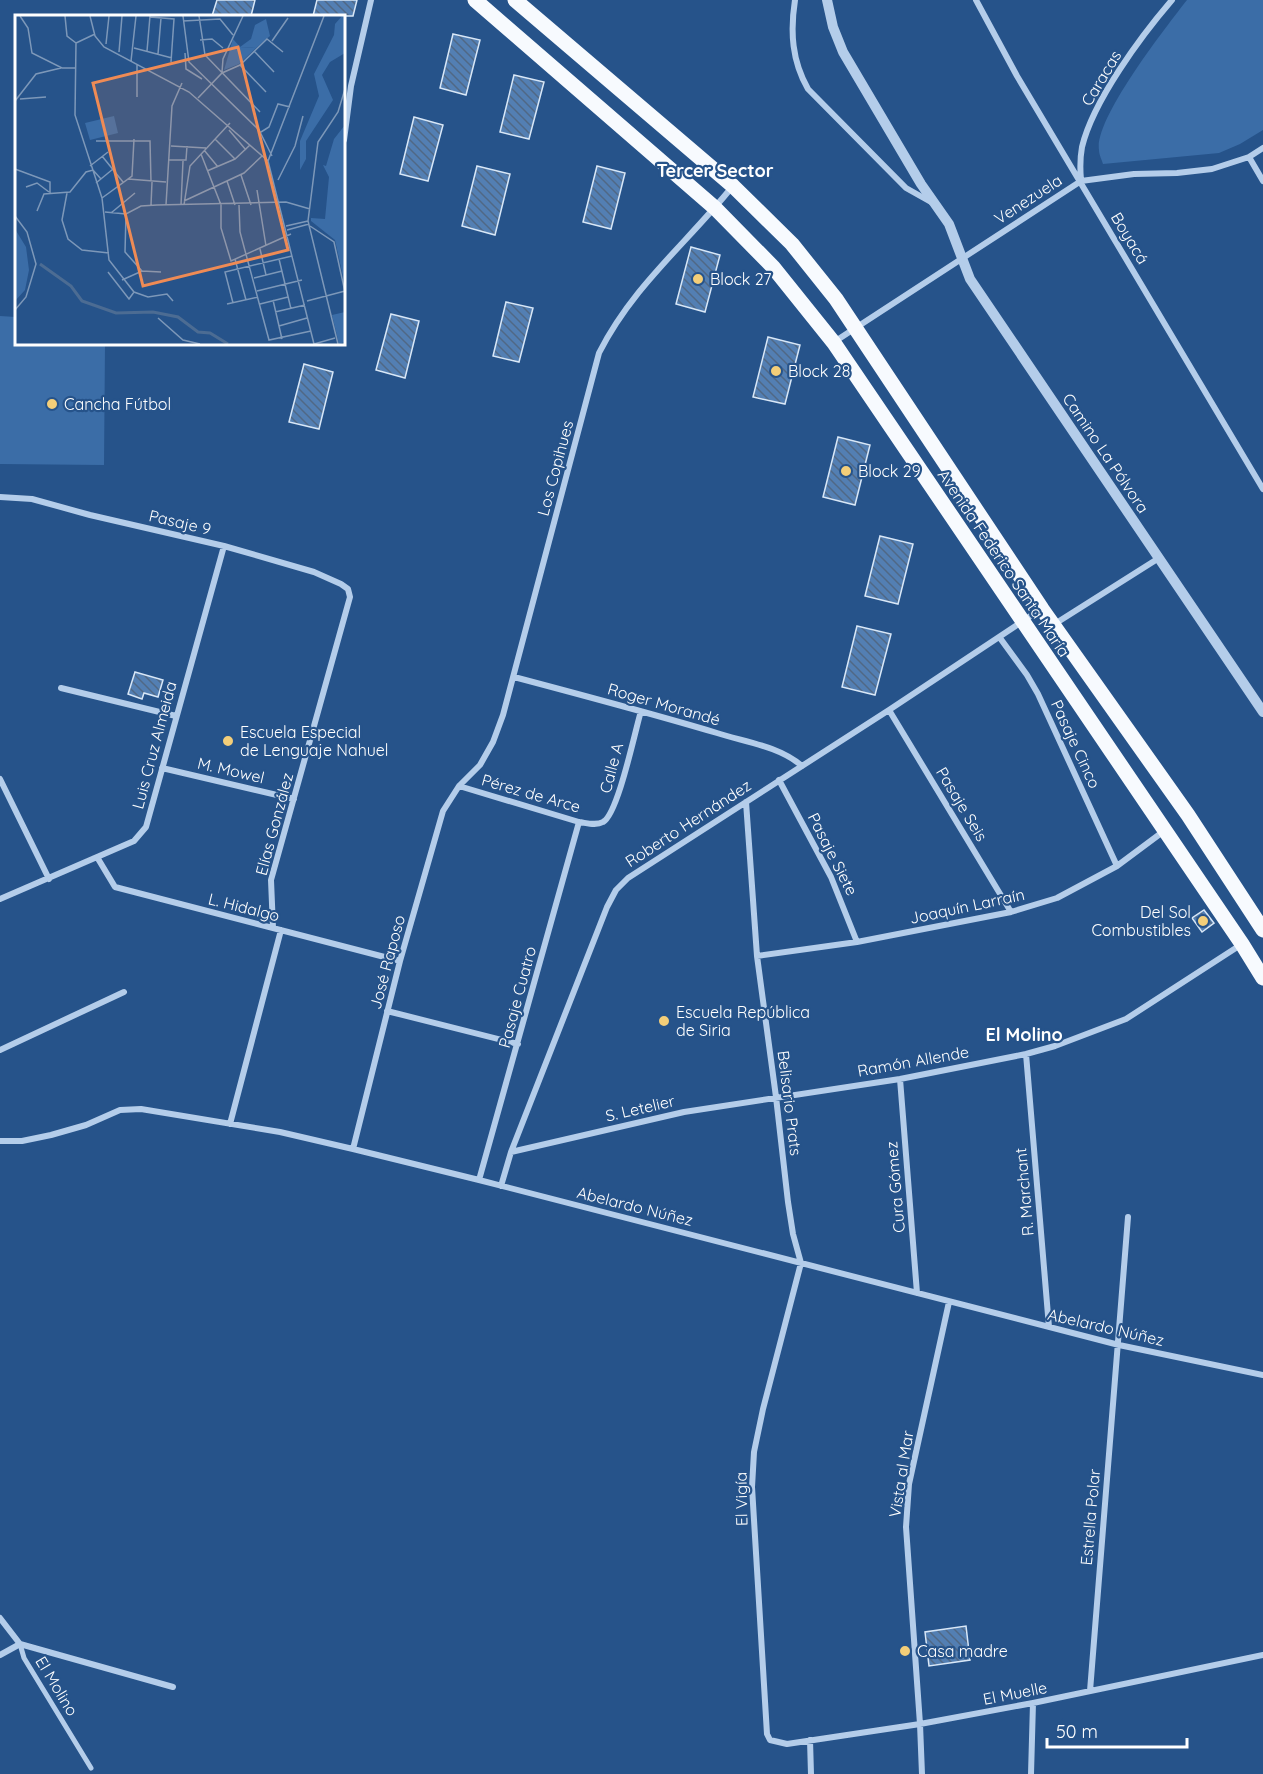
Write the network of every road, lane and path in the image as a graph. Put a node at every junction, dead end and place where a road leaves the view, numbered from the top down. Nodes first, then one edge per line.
1 (371, 0) edge
2 (475, 0) edge
3 (515, 0) edge
4 (795, 0) edge
5 (828, 0) edge
6 (976, 0) edge
7 (1172, 0) edge
8 (345, 132) edge
9 (1263, 148) edge
10 (1249, 157) junction
11 (1081, 181) junction
12 (1263, 181) edge
13 (733, 186) junction
14 (936, 204) junction
15 (715, 208) junction
16 (961, 259) junction
17 (855, 328) junction
18 (834, 343) junction
19 (1263, 489) edge
20 (0, 497) edge
21 (224, 546) junction
22 (1159, 558) junction
23 (348, 589) joint
24 (1042, 609) junction
25 (1022, 622) junction
26 (1053, 625) junction
27 (1000, 638) junction
28 (514, 677) junction
29 (61, 688) dead end
30 (889, 710) junction
31 (641, 711) junction
32 (1263, 712) edge
33 (176, 716) junction
34 (802, 766) junction
35 (162, 768) junction
36 (0, 779) edge
37 (779, 780) junction
38 (459, 786) junction
39 (294, 799) junction
40 (746, 802) junction
41 (579, 822) junction
42 (596, 824) joint
43 (1164, 831) junction
44 (97, 857) junction
45 (1117, 866) junction
46 (49, 879) junction
47 (0, 899) edge
48 (1011, 912) junction
49 (277, 929) junction
50 (1263, 930) edge
51 (857, 942) junction
52 (1242, 944) junction
53 (757, 956) junction
54 (400, 961) junction
55 (1263, 978) edge
56 (124, 992) dead end
57 (387, 1011) junction
58 (518, 1044) junction
59 (0, 1050) edge
60 (1026, 1054) junction
61 (900, 1079) junction
62 (776, 1097) junction
63 (230, 1124) junction
64 (1, 1143) edge
65 (353, 1149) junction
66 (511, 1152) junction
67 (479, 1180) junction
68 (501, 1186) junction
69 (1128, 1217) dead end
70 (801, 1263) junction
71 (917, 1293) junction
72 (949, 1302) junction
73 (1049, 1327) junction
74 (1119, 1345) junction
75 (1263, 1375) edge
76 (0, 1618) edge
77 (20, 1644) junction
78 (0, 1655) edge
79 (1263, 1655) edge
80 (173, 1687) dead end
81 (1090, 1691) junction
82 (1033, 1703) junction
83 (920, 1725) junction
84 (770, 1740) joint
85 (810, 1740) junction
86 (91, 1768) dead end
87 (810, 1774) edge
88 (922, 1774) edge
89 (1030, 1774) edge

1 - 8 street
2 - 15 main road, Avenida Federico Santa María
3 - 13 main road, Avenida Federico Santa María
4 - 14 street
5 - 14 street, Camino La Pólvora
6 - 11 street, Boyacá
7 - 11 street, Caracas
9 - 10 street, Venezuela
10 - 11 street, Venezuela
10 - 12 street
11 - 16 street, Venezuela
11 - 19 street, Boyacá
13 - 15 street, Los Copihues
13 - 17 main road, Avenida Federico Santa María
14 - 16 street, Camino La Pólvora
15 - 18 main road, Avenida Federico Santa María
15 - 28 street, Los Copihues
16 - 17 street, Venezuela
16 - 22 street, Camino La Pólvora
17 - 18 street, Venezuela
17 - 24 main road, Avenida Federico Santa María
18 - 25 main road, Avenida Federico Santa María
20 - 21 street, Pasaje 9
21 - 23 street, Pasaje 9
21 - 33 street, Luis Cruz Almeida
22 - 26 street
22 - 32 street, Camino La Pólvora
23 - 39 street, Elías González
24 - 25 street, Roberto Hernández
24 - 26 main road, Avenida Federico Santa María
25 - 27 street, Roberto Hernández
25 - 43 main road, Avenida Federico Santa María
26 - 50 main road, Avenida Federico Santa María
27 - 30 street, Roberto Hernández
27 - 45 street, Pasaje Cinco
28 - 31 street, Roger Morandé
28 - 38 street, Los Copihues
29 - 33 street
30 - 34 street, Roberto Hernández
30 - 48 street, Pasaje Seis
31 - 34 street, Roger Morandé
31 - 42 street, Calle A
33 - 35 street, Luis Cruz Almeida
34 - 37 street, Roberto Hernández
35 - 39 street, M. Mowel
35 - 44 street, Luis Cruz Almeida
36 - 46 street
37 - 40 street, Roberto Hernández
37 - 51 street, Pasaje Siete
38 - 41 street, Pérez de Arce
38 - 54 street, José Raposo
39 - 49 street, Elías González
40 - 53 street, Belisario Prats
40 - 66 street, Roberto Hernández
41 - 42 street, Pérez de Arce
41 - 58 street, Pasaje Cuatro
43 - 45 street, Joaquín Larraín
43 - 52 main road, Avenida Federico Santa María
44 - 46 street, Luis Cruz Almeida
44 - 49 street, L. Hidalgo
45 - 48 street, Joaquín Larraín
46 - 47 street, Luis Cruz Almeida
48 - 51 street, Joaquín Larraín
49 - 54 street, L. Hidalgo
49 - 63 street, Elías González
51 - 53 street, Joaquín Larraín
52 - 55 main road, Avenida Federico Santa María
52 - 60 street, Ramón Allende
53 - 62 street, Belisario Prats
54 - 57 street, José Raposo
56 - 59 street
57 - 58 street
57 - 65 street, José Raposo
58 - 67 street, Pasaje Cuatro
60 - 61 street, Ramón Allende
60 - 73 street, R. Marchant
61 - 62 street, Ramón Allende
61 - 71 street, Cura Gómez
62 - 66 street, S. Letelier
62 - 70 street, Belisario Prats
63 - 64 street, Abelardo Núñez
63 - 65 street, Abelardo Núñez
65 - 67 street, Abelardo Núñez
66 - 68 street, Roberto Hernández
67 - 68 street, Abelardo Núñez
68 - 70 street, Abelardo Núñez
69 - 74 street, Estrella Polar
70 - 71 street, Abelardo Núñez
70 - 84 street, El Vigía
71 - 72 street, Abelardo Núñez
72 - 73 street, Abelardo Núñez
72 - 83 street, Vista al Mar
73 - 74 street, Abelardo Núñez
74 - 75 street, Abelardo Núñez
74 - 81 street, Estrella Polar
76 - 77 street, El Molino
77 - 78 street
77 - 80 street
77 - 86 street, El Molino
79 - 81 street, El Muelle
81 - 82 street, El Muelle
82 - 83 street, El Muelle
82 - 89 street
83 - 85 street, El Muelle
83 - 88 street, Vista al Mar
84 - 85 street, El Muelle
85 - 87 street

